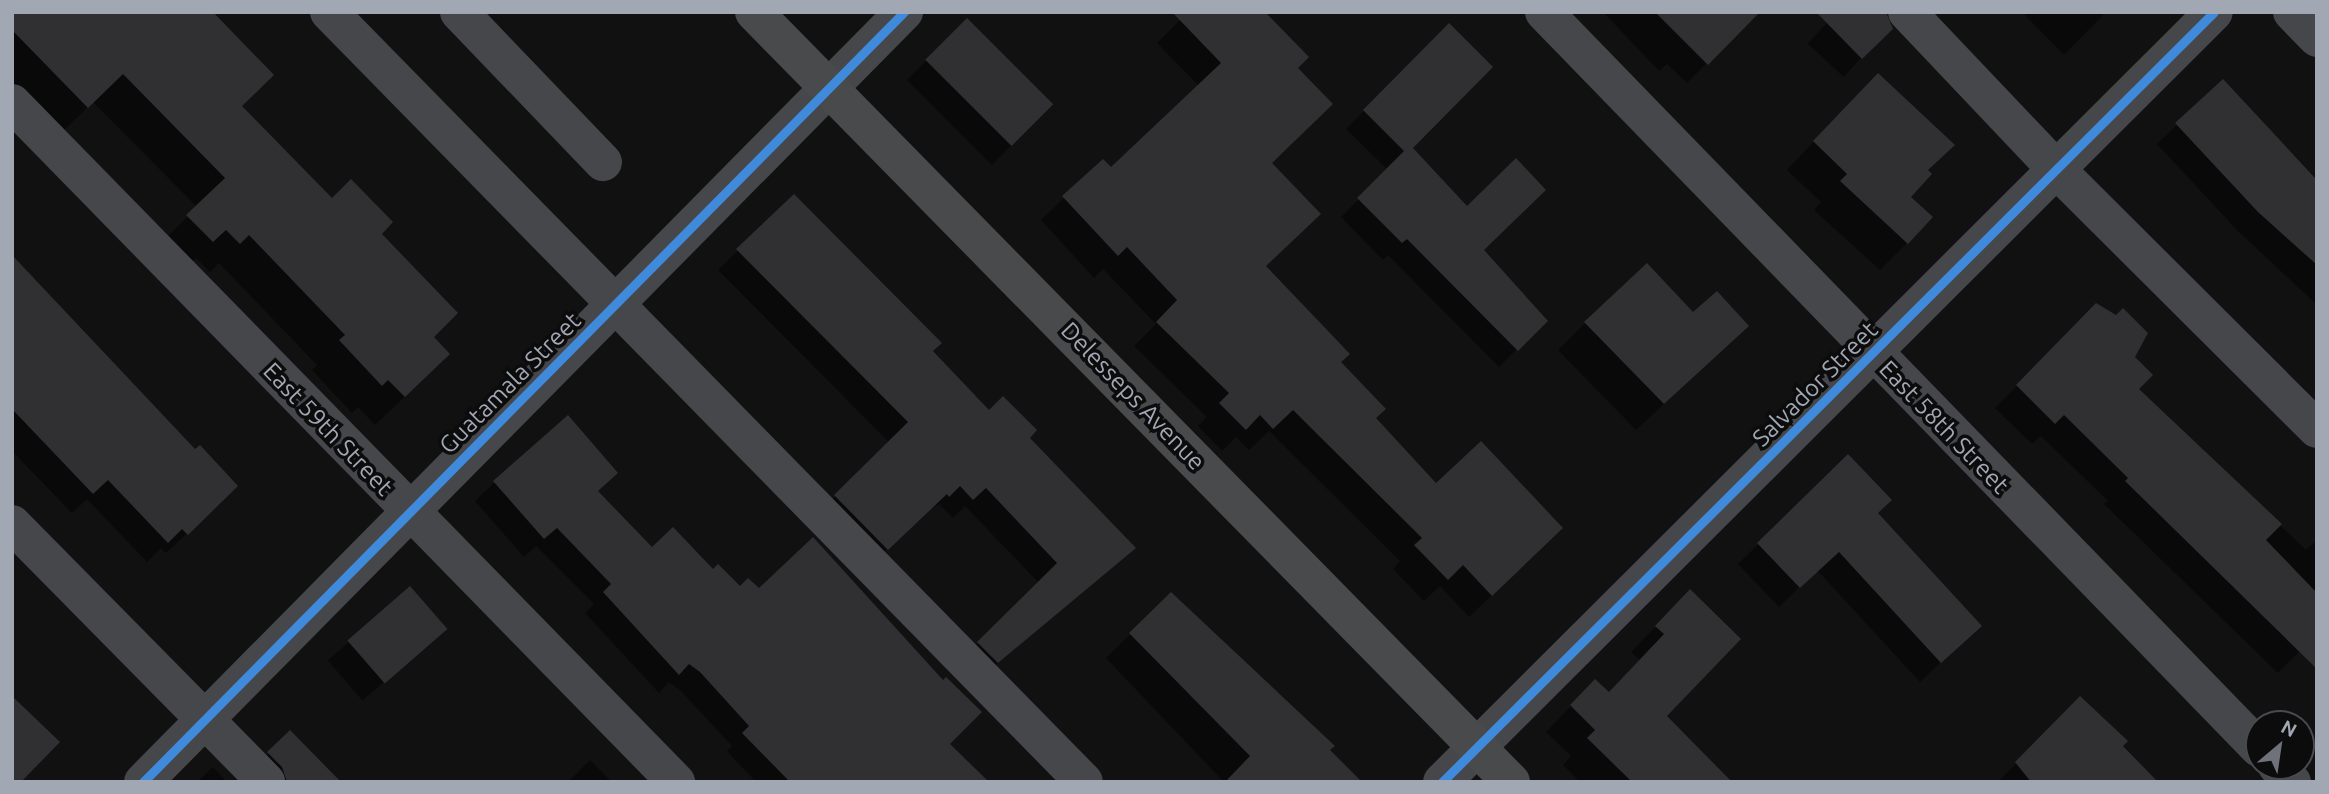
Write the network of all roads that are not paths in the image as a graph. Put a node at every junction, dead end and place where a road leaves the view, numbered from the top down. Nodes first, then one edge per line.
1 (328, 12) edge
2 (460, 12) edge
3 (754, 12) edge
4 (904, 12) edge
5 (1544, 12) edge
6 (1907, 12) edge
7 (2214, 12) edge
8 (2292, 12) edge
9 (2317, 38) edge
10 (830, 87) junction
11 (12, 103) edge
12 (603, 162) dead end
13 (2057, 170) junction
14 (617, 303) junction
15 (1873, 354) junction
16 (2317, 429) edge
17 (409, 513) junction
18 (12, 524) edge
19 (204, 720) junction
20 (2245, 734) edge
21 (1477, 747) junction
22 (143, 782) edge
23 (266, 782) edge
24 (676, 782) edge
25 (1084, 782) edge
26 (1442, 782) edge
27 (1511, 782) edge

1 - 14 street
2 - 12 street
3 - 10 main road, Delesseps Avenue
4 - 10 street, Guatamala Street
5 - 15 street, East 58th Street
6 - 13 street
7 - 13 street, Salvador Street
8 - 9 street
10 - 14 street, Guatamala Street
10 - 21 main road, Delesseps Avenue
11 - 17 street, East 59th Street
13 - 15 street, Salvador Street
13 - 16 street
14 - 17 street, Guatamala Street
14 - 25 street
15 - 20 street, East 58th Street
15 - 21 street, Salvador Street
17 - 19 street, Guatamala Street
17 - 24 street, East 59th Street
18 - 19 street
19 - 22 street, Guatamala Street
19 - 23 street
21 - 26 street, Salvador Street
21 - 27 main road, Delesseps Avenue

